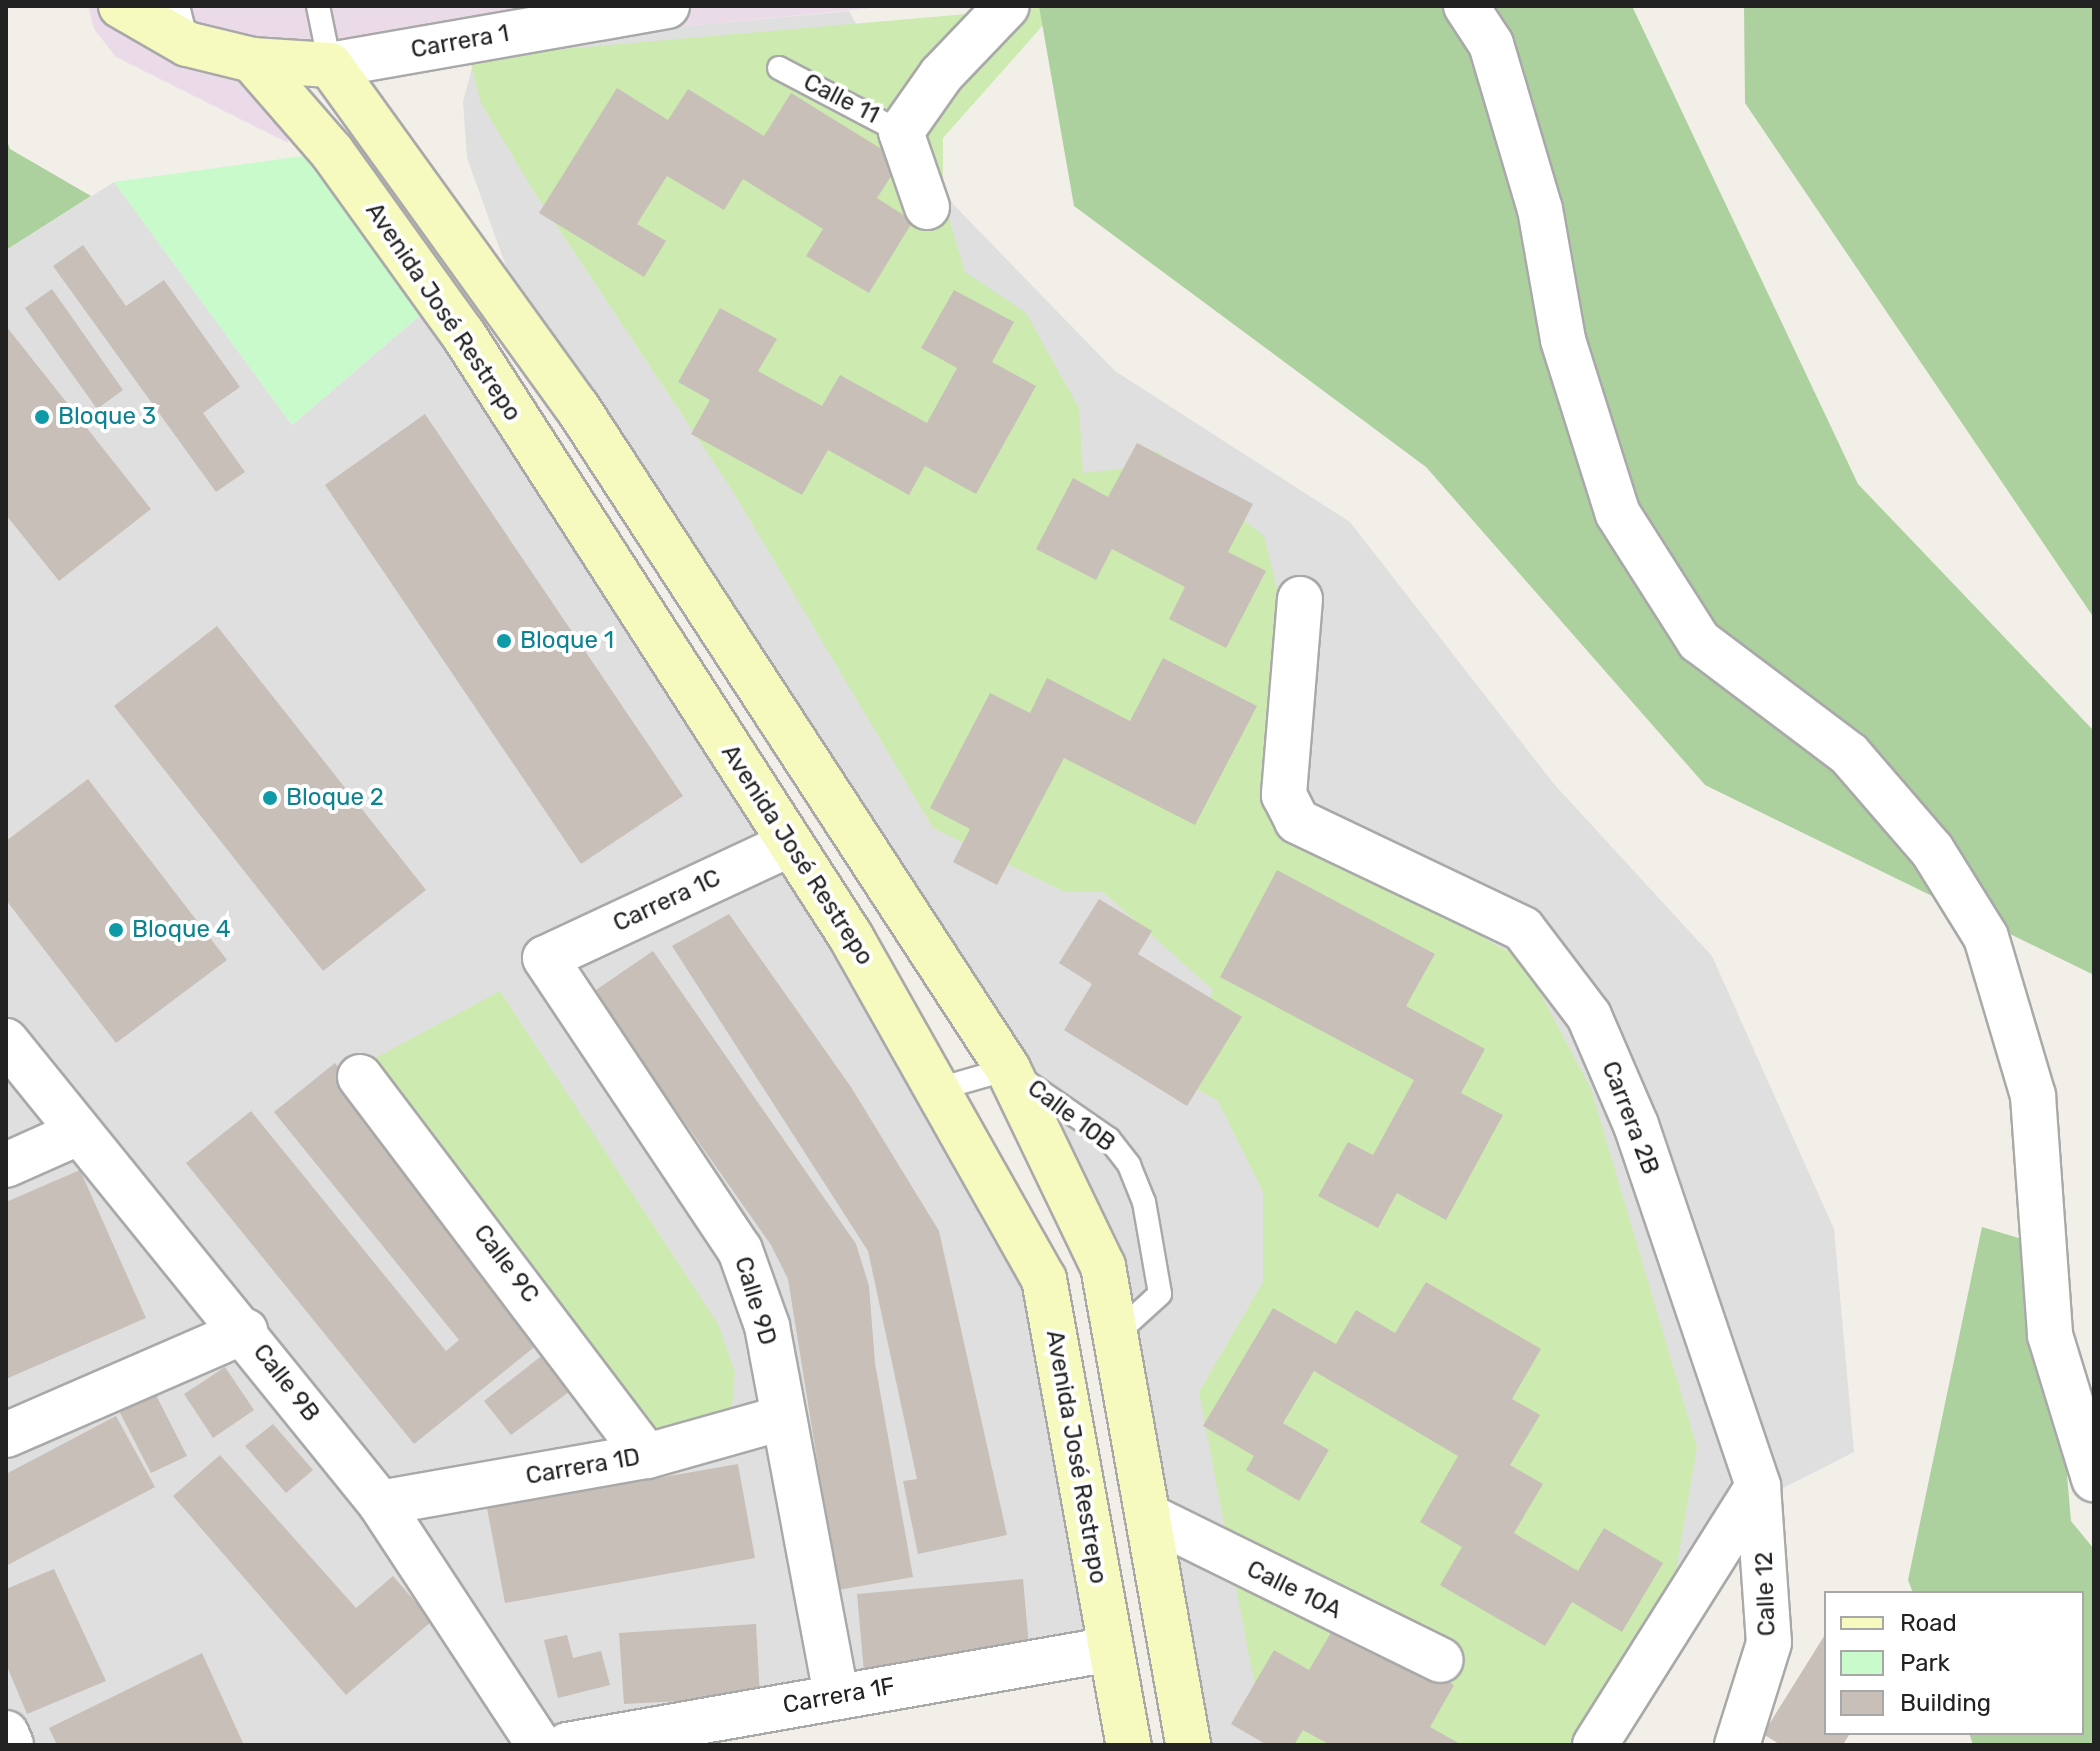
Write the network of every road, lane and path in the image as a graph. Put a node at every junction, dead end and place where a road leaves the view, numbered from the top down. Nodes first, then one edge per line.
1 (121, 6) edge
2 (318, 6) edge
3 (667, 6) edge
4 (1007, 6) edge
5 (1466, 6) edge
6 (183, 25) edge
7 (252, 60) junction
8 (330, 65) junction
9 (779, 68) dead end
10 (901, 132) junction
11 (927, 207) dead end
12 (1300, 599) dead end
13 (790, 844) junction
14 (545, 958) joint
15 (6, 1041) edge
16 (1008, 1069) junction
17 (360, 1077) dead end
18 (942, 1088) junction
19 (78, 1133) junction
20 (6, 1165) edge
21 (245, 1331) junction
22 (1115, 1335) junction
23 (782, 1418) junction
24 (6, 1435) edge
25 (647, 1456) junction
26 (2094, 1479) edge
27 (1758, 1486) junction
28 (380, 1503) junction
29 (1148, 1516) junction
30 (1111, 1649) junction
31 (1441, 1660) dead end
32 (836, 1696) junction
33 (6, 1733) edge
34 (11, 1745) edge
35 (539, 1745) edge
36 (567, 1745) edge
37 (1129, 1745) edge
38 (1188, 1745) edge
39 (1595, 1745) edge
40 (1737, 1745) edge

1 - 6 main road, Carrera 1
2 - 8 lane
3 - 8 street, Carrera 1
4 - 10 street
5 - 26 street
6 - 7 main road, Carrera 1
7 - 8 main road, Carrera 1
7 - 13 main road, Avenida José Restrepo
8 - 16 main road, Avenida José Restrepo
9 - 10 lane, Calle 11
10 - 11 street
12 - 27 street, Carrera 2B
13 - 14 street, Carrera 1C
13 - 18 main road, Avenida José Restrepo
14 - 23 street, Calle 9D
15 - 19 street, Calle 9B
16 - 18 lane
16 - 22 main road, Avenida José Restrepo
16 - 22 lane, Calle 10B
17 - 25 street, Calle 9C
18 - 30 main road, Avenida José Restrepo
19 - 20 street
19 - 21 street, Calle 9B
21 - 24 street
21 - 28 street, Calle 9B
22 - 29 main road, Avenida José Restrepo
23 - 25 street, Carrera 1D
23 - 32 street, Calle 9D
25 - 28 street, Carrera 1D
27 - 39 street
27 - 40 street, Calle 12
28 - 35 street, Calle 9B
29 - 31 street, Calle 10A
29 - 38 main road, Avenida José Restrepo
30 - 32 street, Carrera 1F
30 - 37 main road, Avenida José Restrepo
32 - 36 street, Carrera 1F
33 - 34 street

